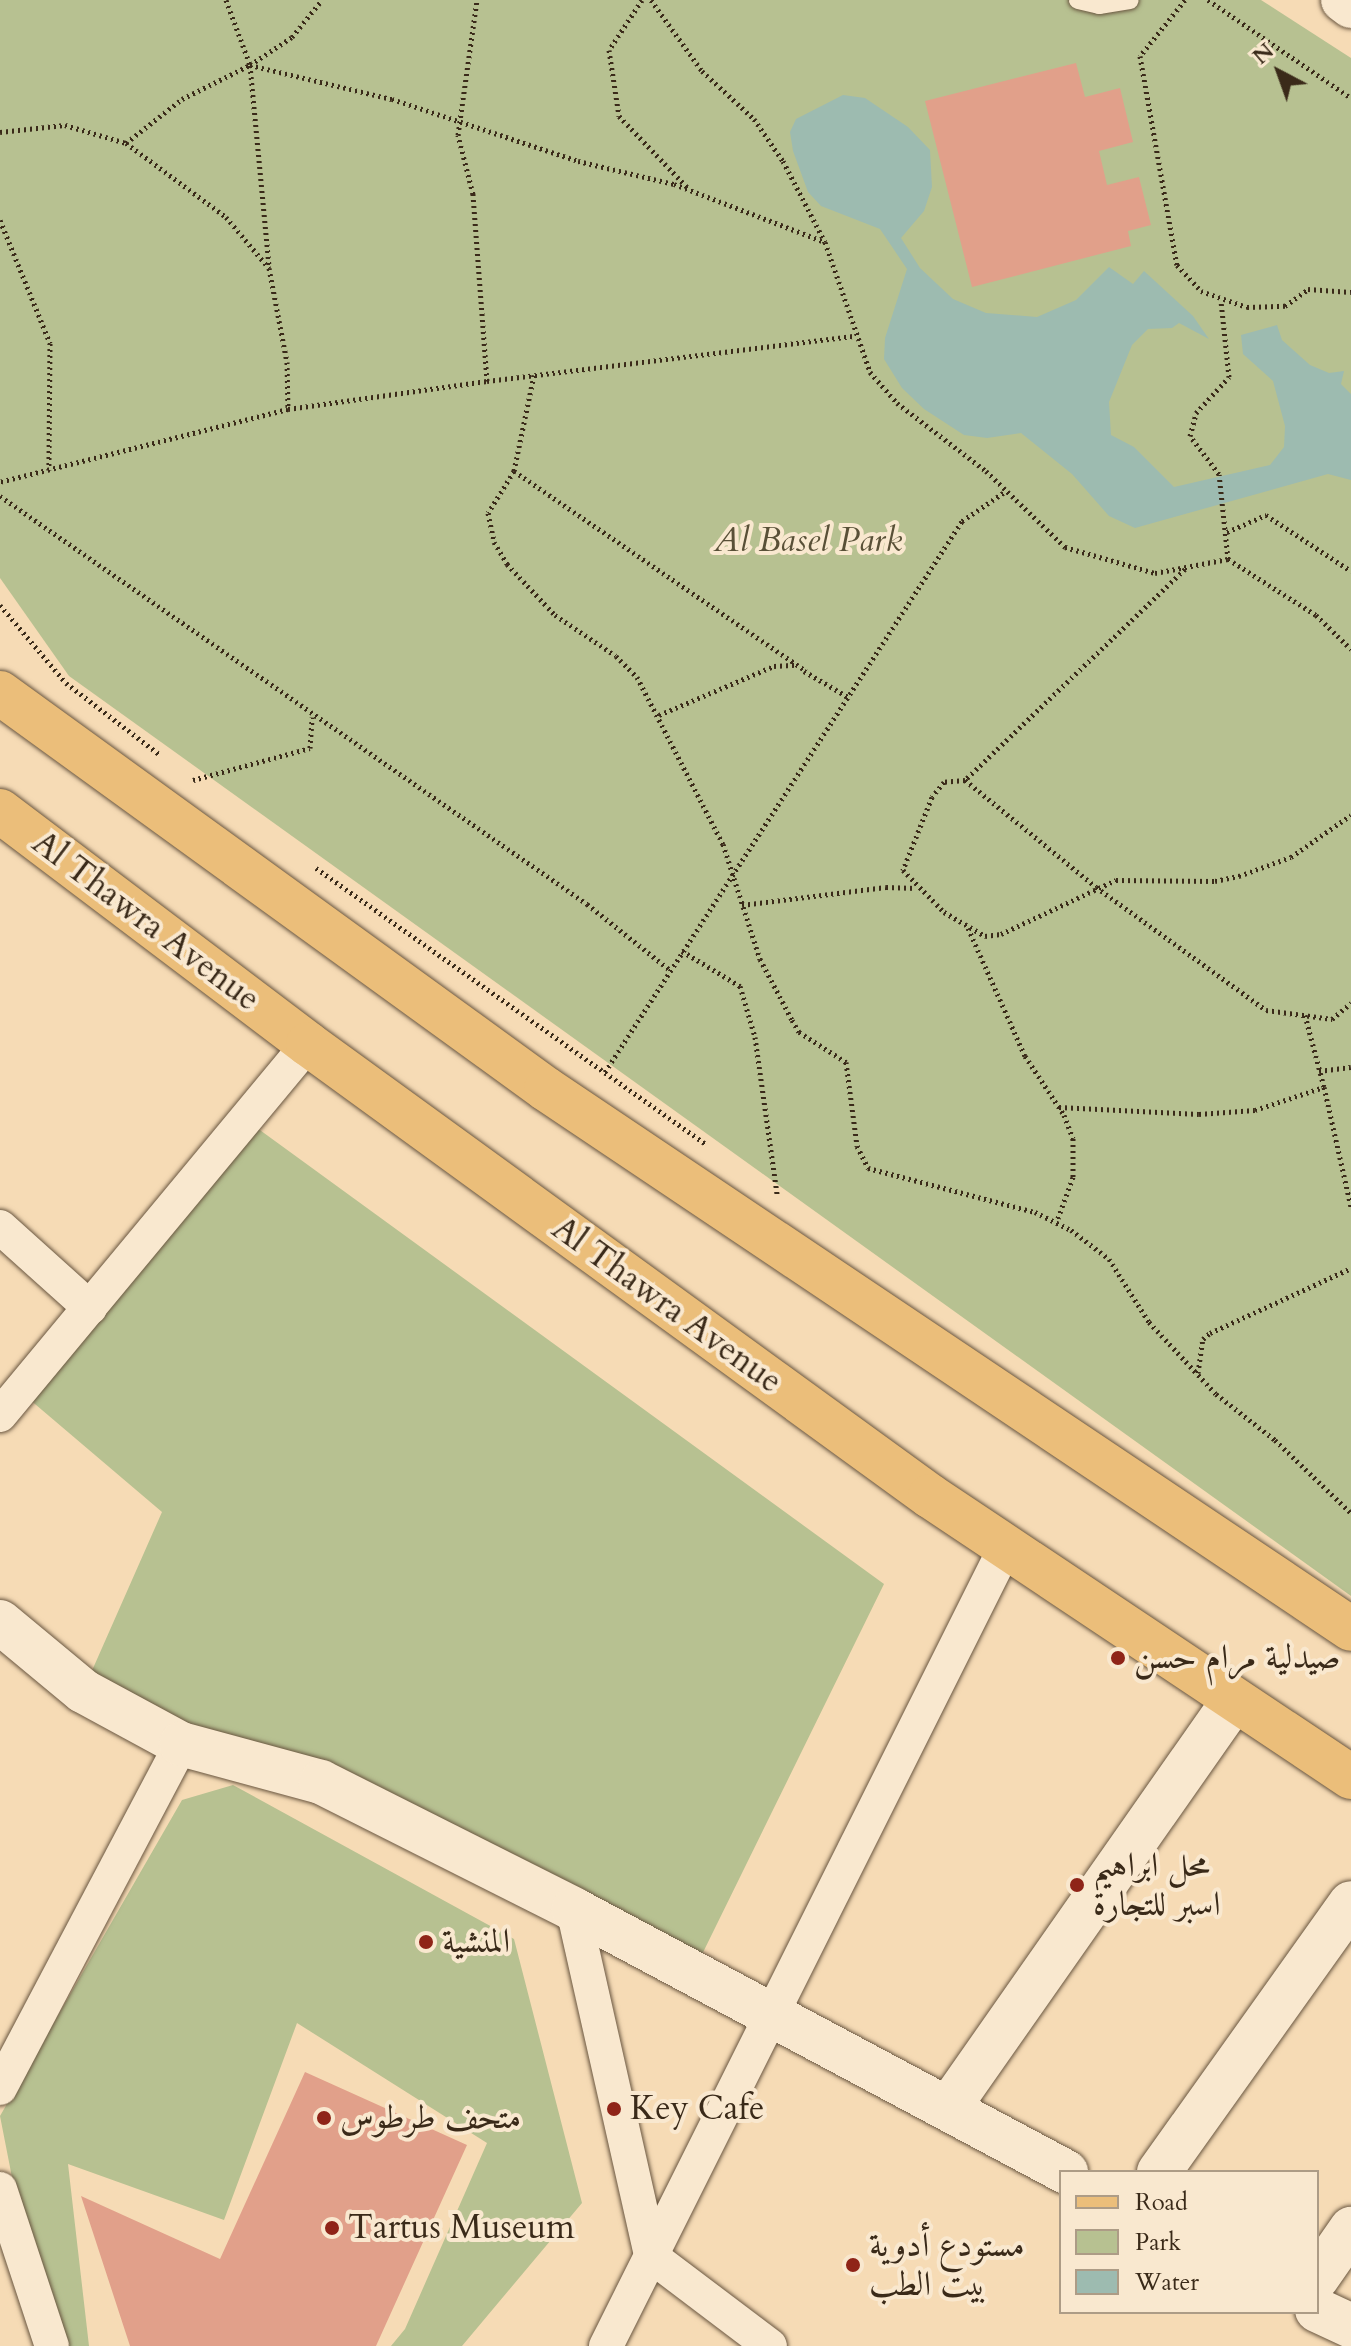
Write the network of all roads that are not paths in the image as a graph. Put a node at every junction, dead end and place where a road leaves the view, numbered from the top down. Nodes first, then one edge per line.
1 (1078, 0) edge
2 (1130, 0) edge
3 (1343, 0) edge
4 (1351, 6) edge
5 (0, 661) edge
6 (0, 693) edge
7 (55, 737) junction
8 (0, 811) edge
9 (308, 1044) junction
10 (0, 1227) edge
11 (90, 1308) junction
12 (0, 1415) edge
13 (1006, 1546) junction
14 (0, 1622) edge
15 (1351, 1629) edge
16 (1233, 1701) junction
17 (181, 1744) junction
18 (1351, 1777) edge
19 (1351, 1903) edge
20 (573, 1909) junction
21 (770, 2013) junction
22 (0, 2088) edge
23 (949, 2107) junction
24 (1062, 2170) edge
25 (1160, 2170) edge
26 (0, 2189) edge
27 (1351, 2229) edge
28 (651, 2256) junction
29 (1319, 2275) edge
30 (1319, 2311) edge
31 (1351, 2326) edge
32 (52, 2346) edge
33 (606, 2346) edge
34 (770, 2346) edge

1 - 2 lane
3 - 4 street
5 - 7 main road
6 - 7 main road
7 - 15 main road
8 - 9 main road, Al Thawra Avenue
9 - 11 street
9 - 13 main road, Al Thawra Avenue
10 - 11 street
11 - 12 street
13 - 16 main road, Al Thawra Avenue
13 - 21 street
14 - 17 street
16 - 18 main road, Al Thawra Avenue
16 - 23 street
17 - 20 street
17 - 22 street
19 - 25 street
20 - 21 street
20 - 28 street
21 - 23 street
21 - 28 street
23 - 24 street
26 - 32 street
27 - 29 street
28 - 33 street
28 - 34 street
30 - 31 street

